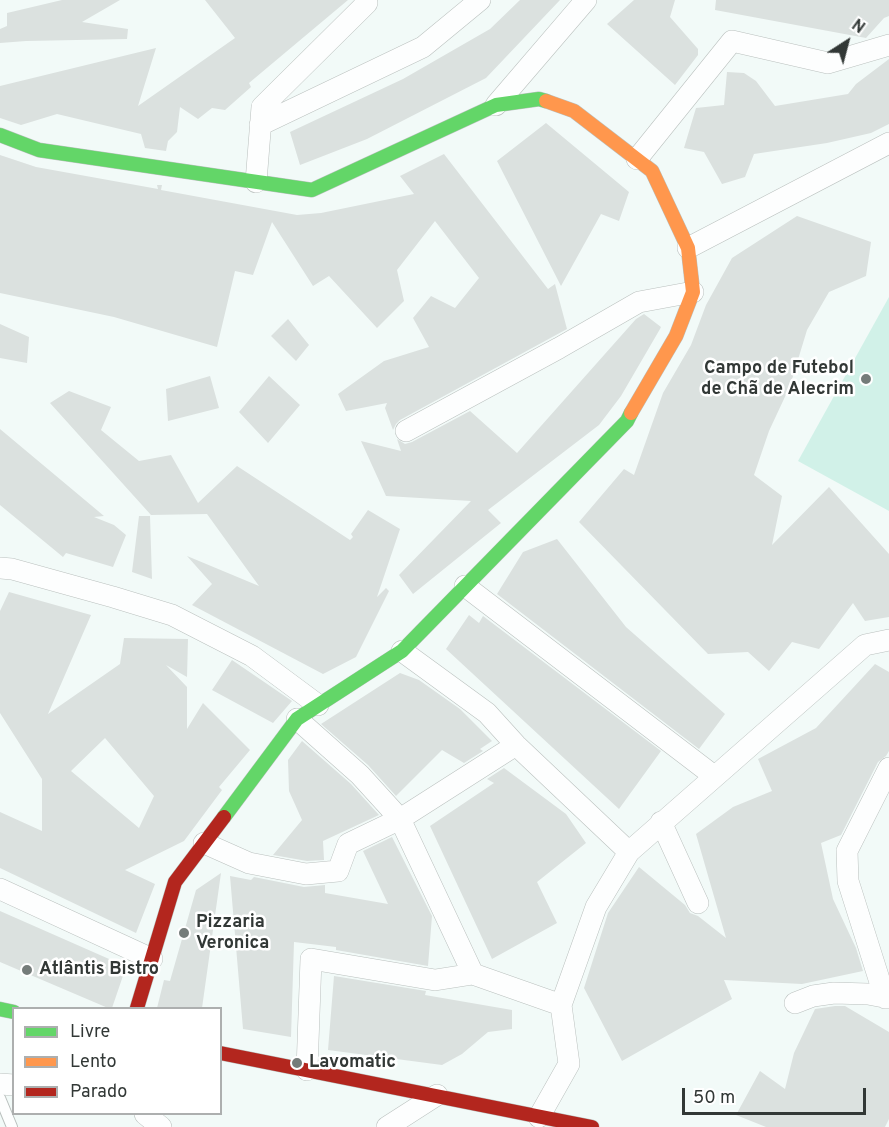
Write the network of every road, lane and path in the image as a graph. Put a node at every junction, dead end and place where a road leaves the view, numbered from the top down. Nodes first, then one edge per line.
1 (364, 0) edge
2 (480, 0) edge
3 (586, 0) edge
4 (889, 45) edge
5 (496, 105) junction
6 (260, 125) junction
7 (0, 135) edge
8 (889, 143) edge
9 (636, 159) junction
10 (256, 182) junction
11 (688, 248) junction
12 (693, 292) junction
13 (406, 431) dead end
14 (0, 568) edge
15 (465, 586) junction
16 (889, 640) edge
17 (402, 651) junction
18 (318, 705) junction
19 (297, 719) junction
20 (516, 745) junction
21 (889, 768) edge
22 (714, 776) junction
23 (400, 819) junction
24 (661, 822) junction
25 (204, 843) junction
26 (629, 852) junction
27 (0, 889) edge
28 (698, 903) dead end
29 (152, 959) junction
30 (473, 974) junction
31 (887, 998) edge
32 (795, 1004) dead end
33 (561, 1005) junction
34 (137, 1007) edge
35 (222, 1053) edge
36 (307, 1070) junction
37 (437, 1095) junction
38 (0, 1098) edge
39 (147, 1115) edge
40 (539, 1117) junction
41 (12, 1127) edge
42 (161, 1127) edge
43 (387, 1127) edge
44 (592, 1127) edge

1 - 6 street
2 - 6 street
3 - 5 street
4 - 9 street
5 - 9 street
5 - 10 street
6 - 10 street
7 - 10 street
8 - 11 street
9 - 11 street
11 - 12 street
12 - 13 street
12 - 15 street
14 - 18 street
15 - 17 street
15 - 22 street
16 - 22 street
17 - 18 street
17 - 20 street
18 - 19 street
19 - 23 street
19 - 25 street
20 - 23 street
20 - 26 street
21 - 31 street
22 - 24 street
23 - 25 street
23 - 30 street
24 - 26 street
24 - 28 street
25 - 29 street
26 - 33 street
27 - 29 street
29 - 34 street
30 - 33 street
30 - 36 street
31 - 32 street
33 - 40 street
35 - 36 street
36 - 37 street
37 - 40 street
37 - 43 street
38 - 41 lane
39 - 42 street
40 - 44 street

